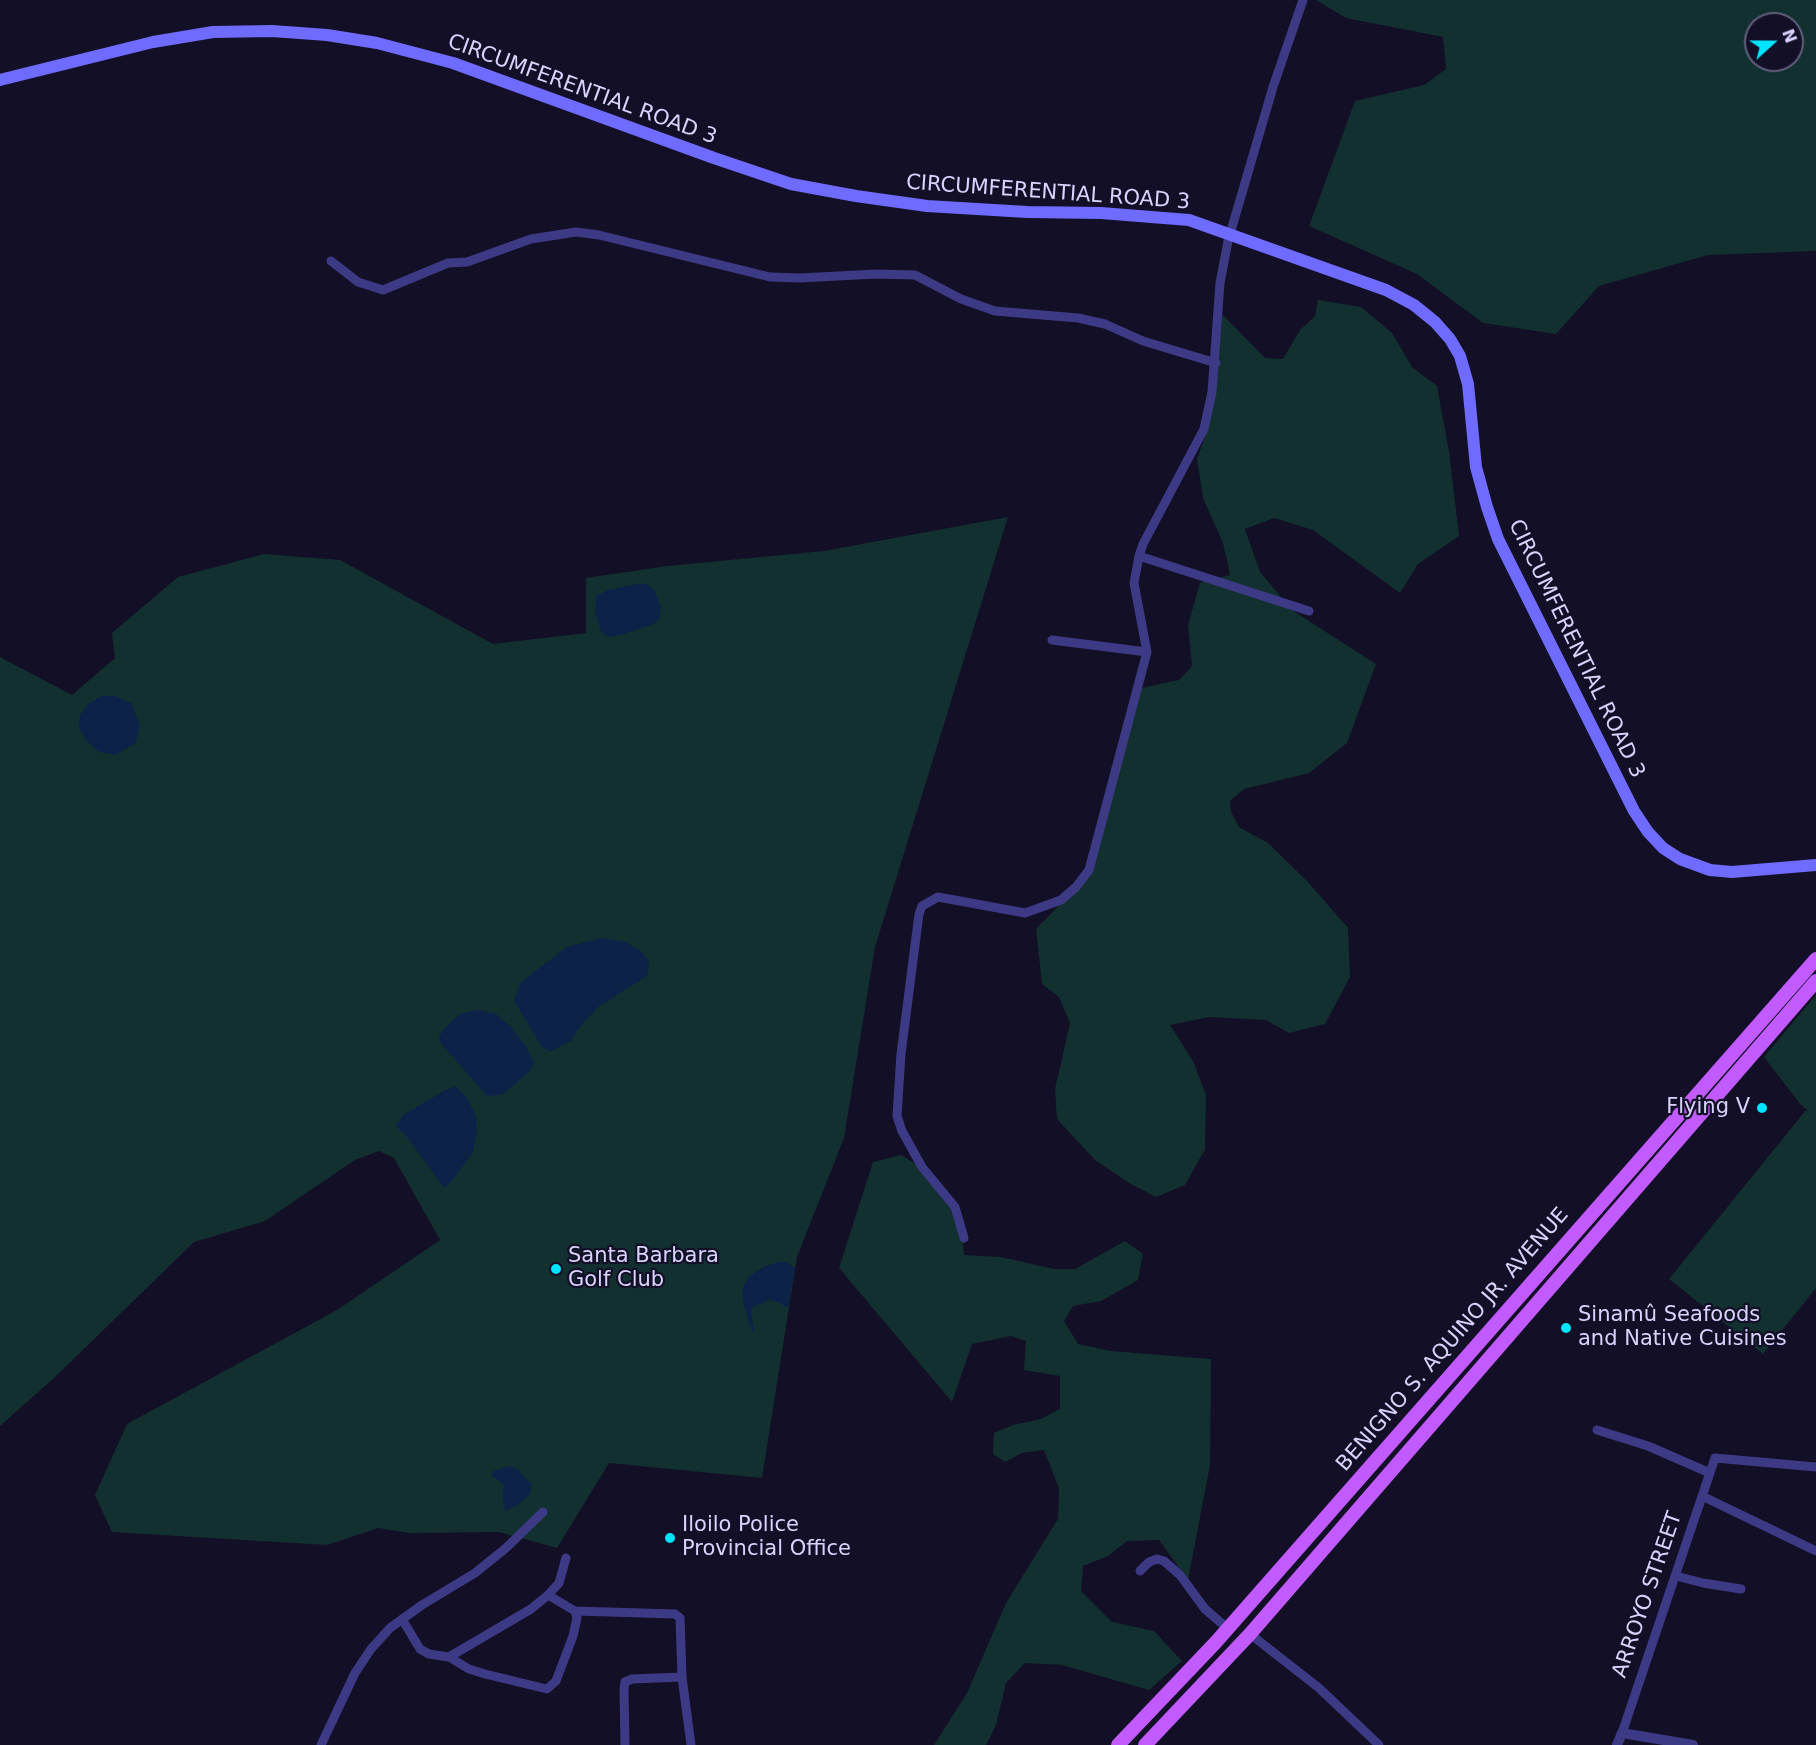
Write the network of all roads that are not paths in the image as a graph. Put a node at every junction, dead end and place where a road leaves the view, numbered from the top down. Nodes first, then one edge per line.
1 (1303, 0) edge
2 (0, 80) edge
3 (1230, 234) junction
4 (331, 261) dead end
5 (1216, 363) junction
6 (1139, 556) junction
7 (1309, 610) dead end
8 (1052, 640) dead end
9 (1147, 652) junction
10 (1816, 865) edge
11 (1816, 959) edge
12 (1816, 981) edge
13 (964, 1238) dead end
14 (1445, 1381) junction
15 (1459, 1395) junction
16 (1597, 1430) dead end
17 (1816, 1467) edge
18 (1710, 1473) junction
19 (1702, 1496) junction
20 (543, 1512) dead end
21 (1816, 1551) edge
22 (566, 1558) dead end
23 (1140, 1571) dead end
24 (1677, 1576) junction
25 (1741, 1589) dead end
26 (548, 1595) junction
27 (574, 1611) junction
28 (402, 1619) junction
29 (1227, 1628) junction
30 (1250, 1634) junction
31 (449, 1657) junction
32 (682, 1677) junction
33 (1622, 1733) junction
34 (321, 1745) edge
35 (625, 1745) edge
36 (691, 1745) edge
37 (1118, 1745) edge
38 (1145, 1745) edge
39 (1379, 1745) edge
40 (1617, 1745) edge
41 (1694, 1745) edge

1 - 3 street
2 - 3 main road, CIRCUMFERENTIAL ROAD 3
3 - 5 street
3 - 10 main road, CIRCUMFERENTIAL ROAD 3
4 - 5 street
5 - 6 street
6 - 7 street
6 - 9 street
8 - 9 street
9 - 13 street
11 - 14 main road, BENIGNO S. AQUINO JR. AVENUE
12 - 15 main road, BENIGNO S. AQUINO JR. AVENUE
14 - 15 main road
14 - 29 main road, BENIGNO S. AQUINO JR. AVENUE
15 - 30 main road, BENIGNO S. AQUINO JR. AVENUE
16 - 18 street
17 - 18 street, ARROYO STREET
18 - 19 street, ARROYO STREET
19 - 21 street
19 - 24 street, ARROYO STREET
20 - 28 street
22 - 26 street
23 - 29 street
24 - 25 street
24 - 33 street, ARROYO STREET
26 - 27 street
26 - 31 street
27 - 31 street
27 - 32 street
28 - 31 street
28 - 34 street
29 - 37 main road, BENIGNO S. AQUINO JR. AVENUE
30 - 38 main road, BENIGNO S. AQUINO JR. AVENUE
30 - 39 street
32 - 35 street
32 - 36 street
33 - 40 street, ARROYO STREET
33 - 41 street

